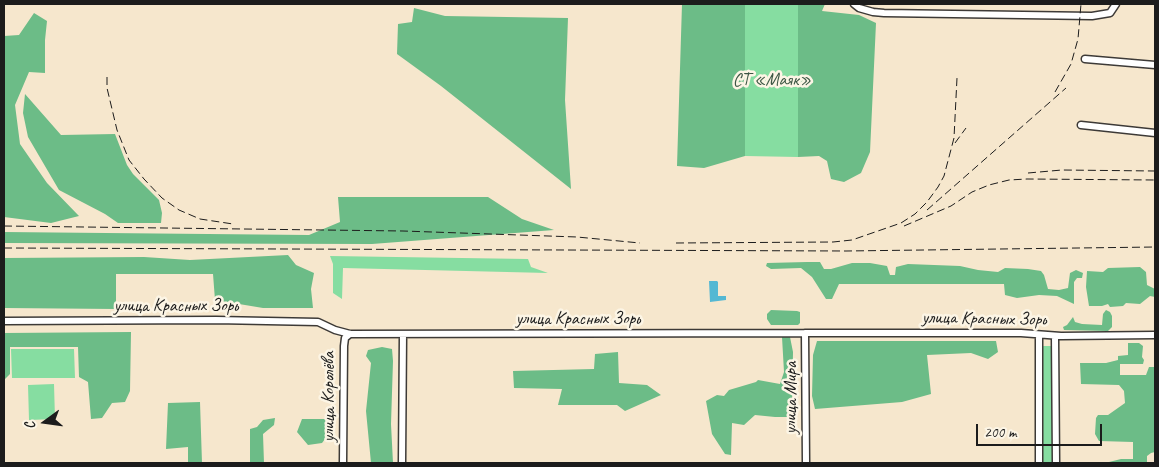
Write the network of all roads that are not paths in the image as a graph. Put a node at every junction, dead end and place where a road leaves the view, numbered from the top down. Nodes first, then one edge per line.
1 (854, 4) edge
2 (1116, 4) edge
3 (1084, 58) dead end
4 (1155, 65) edge
5 (1081, 125) dead end
6 (1155, 134) edge
7 (4, 321) edge
8 (805, 333) junction
9 (350, 334) junction
10 (403, 334) junction
11 (1039, 335) junction
12 (1155, 335) edge
13 (1055, 336) junction
14 (343, 463) edge
15 (402, 463) edge
16 (806, 463) edge
17 (1039, 463) edge
18 (1056, 463) edge

1 - 2 street
3 - 4 street
5 - 6 street
7 - 9 street, улица Красных Зорь
8 - 10 street, улица Красных Зорь
8 - 11 street, улица Красных Зорь
8 - 16 street, улица Мира
9 - 10 street, улица Красных Зорь
9 - 14 street, улица Королёва
10 - 15 street
11 - 13 street, улица Красных Зорь
11 - 17 street
12 - 13 street, улица Красных Зорь
13 - 18 street

